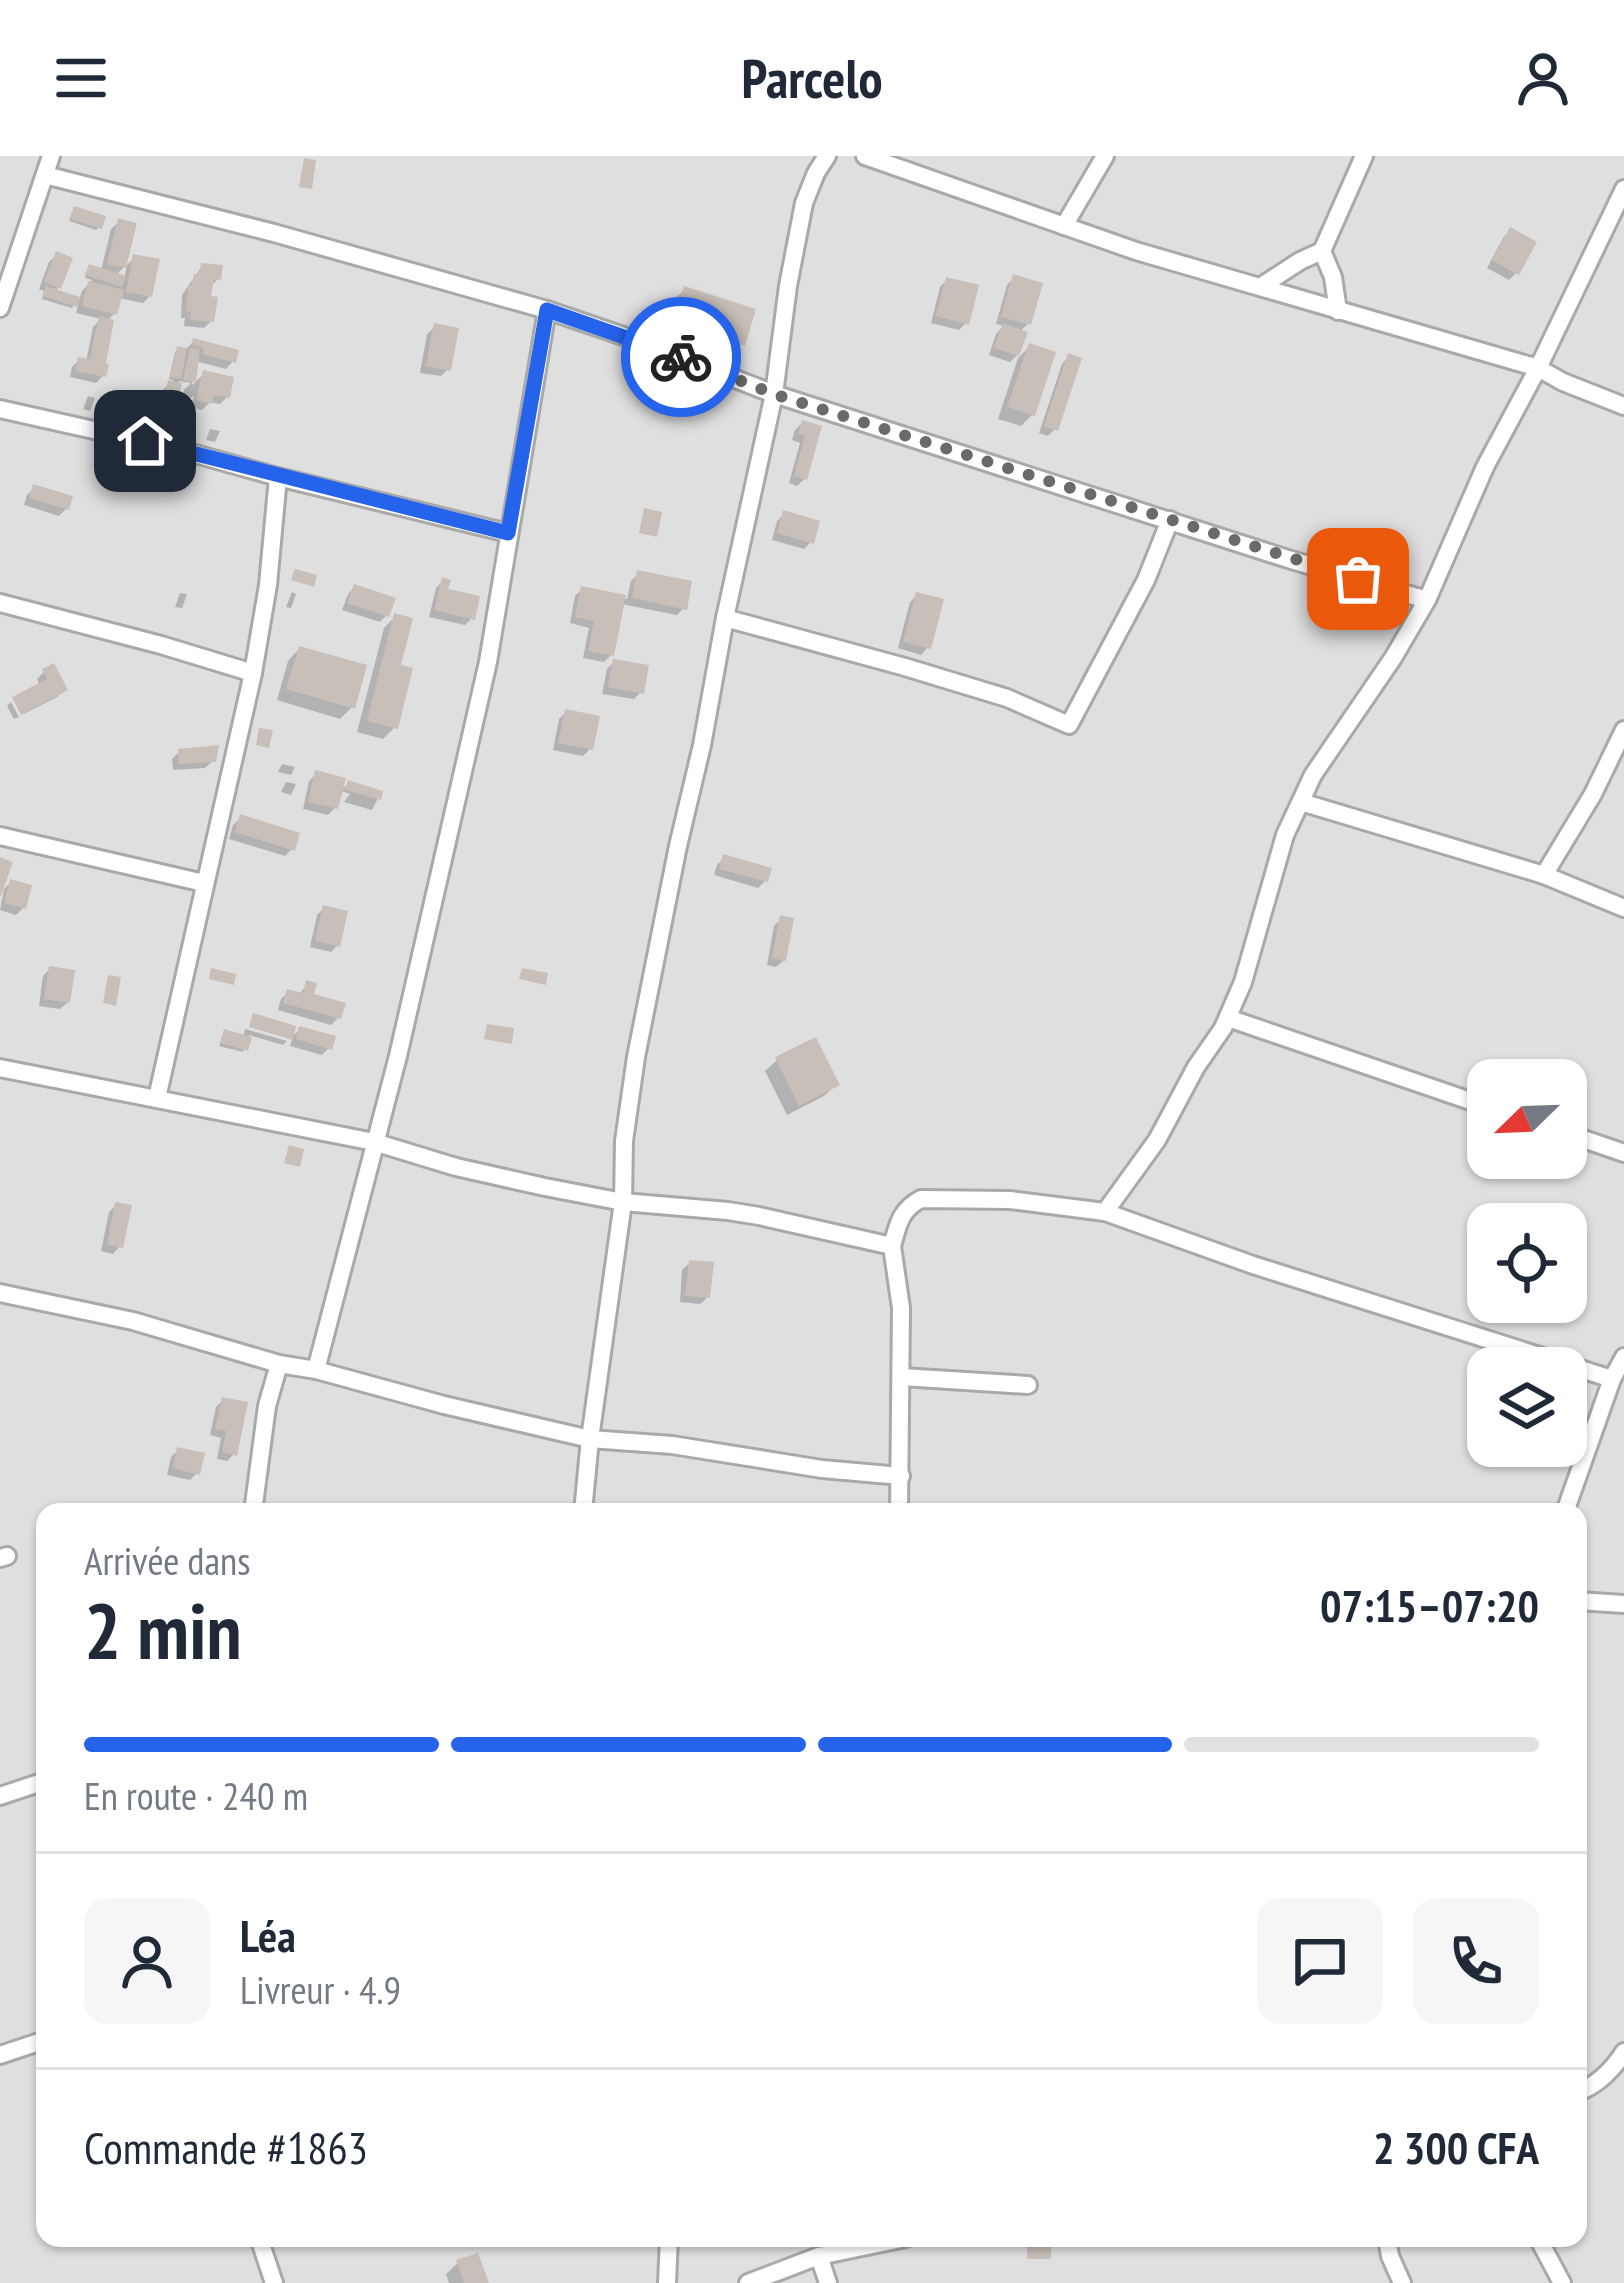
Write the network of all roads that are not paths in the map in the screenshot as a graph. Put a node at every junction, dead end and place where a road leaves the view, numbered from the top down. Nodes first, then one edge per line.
1 (51, 156) edge
2 (827, 156) edge
3 (865, 156) edge
4 (1105, 156) edge
5 (1364, 156) edge
6 (45, 175) junction
7 (1624, 189) edge
8 (1064, 226) junction
9 (1322, 251) junction
10 (1260, 286) junction
11 (0, 308) edge
12 (547, 310) junction
13 (1338, 310) junction
14 (1538, 368) junction
15 (774, 394) junction
16 (1624, 406) edge
17 (0, 409) edge
18 (278, 477) junction
19 (1170, 520) junction
20 (508, 533) junction
21 (1427, 600) junction
22 (0, 603) edge
23 (724, 618) junction
24 (253, 673) junction
25 (1624, 730) edge
26 (1300, 802) junction
27 (0, 836) edge
28 (1544, 875) junction
29 (204, 883) junction
30 (1624, 908) edge
31 (1228, 1018) junction
32 (0, 1068) edge
33 (157, 1098) junction
34 (1467, 1099) edge
35 (1587, 1140) edge
36 (374, 1142) junction
37 (1624, 1153) edge
38 (623, 1202) junction
39 (1105, 1212) junction
40 (892, 1246) junction
41 (0, 1292) edge
42 (1624, 1357) edge
43 (279, 1364) junction
44 (316, 1370) junction
45 (902, 1377) junction
46 (1612, 1379) junction
47 (1028, 1385) dead end
48 (590, 1439) junction
49 (901, 1476) junction
50 (254, 1503) edge
51 (585, 1503) edge
52 (900, 1503) edge
53 (1568, 1503) edge
54 (1587, 1602) edge
55 (1624, 1604) edge
56 (36, 1784) edge
57 (0, 1796) edge
58 (36, 2043) edge
59 (1624, 2052) edge
60 (0, 2055) edge
61 (1587, 2088) edge
62 (263, 2247) edge
63 (669, 2247) edge
64 (852, 2247) edge
65 (1388, 2247) edge
66 (1543, 2247) edge
67 (819, 2256) junction
68 (274, 2283) edge
69 (668, 2283) edge
70 (748, 2283) edge
71 (828, 2283) edge
72 (1402, 2283) edge
73 (1562, 2283) edge

1 - 6 street
2 - 15 street
3 - 8 street
4 - 8 street
5 - 9 street
6 - 11 street
6 - 12 street
7 - 14 street
8 - 10 street
9 - 10 street
9 - 13 street
10 - 13 street
12 - 15 street
12 - 20 street
13 - 14 street
14 - 16 street
14 - 21 street
15 - 19 street
15 - 23 street
17 - 18 street
18 - 20 street
18 - 24 street
19 - 21 street
19 - 23 street
20 - 36 street
21 - 26 street
22 - 24 street
23 - 38 street
24 - 29 street
25 - 28 street
26 - 28 street
26 - 31 street
27 - 29 street
28 - 30 street
29 - 33 street
31 - 34 street
31 - 39 street
32 - 33 street
33 - 36 street
35 - 37 street
36 - 38 street
36 - 44 street
38 - 40 street
38 - 48 street
39 - 40 street
39 - 46 street
40 - 45 street
41 - 43 street
42 - 46 street
43 - 44 street
43 - 50 street
44 - 48 street
45 - 47 street
45 - 49 street
46 - 53 street
48 - 49 street
48 - 51 street
49 - 52 street
54 - 55 street
56 - 57 street
58 - 60 street
59 - 61 street
62 - 68 street
63 - 69 street
64 - 67 street
65 - 72 street
66 - 73 street
67 - 70 street
67 - 71 street

